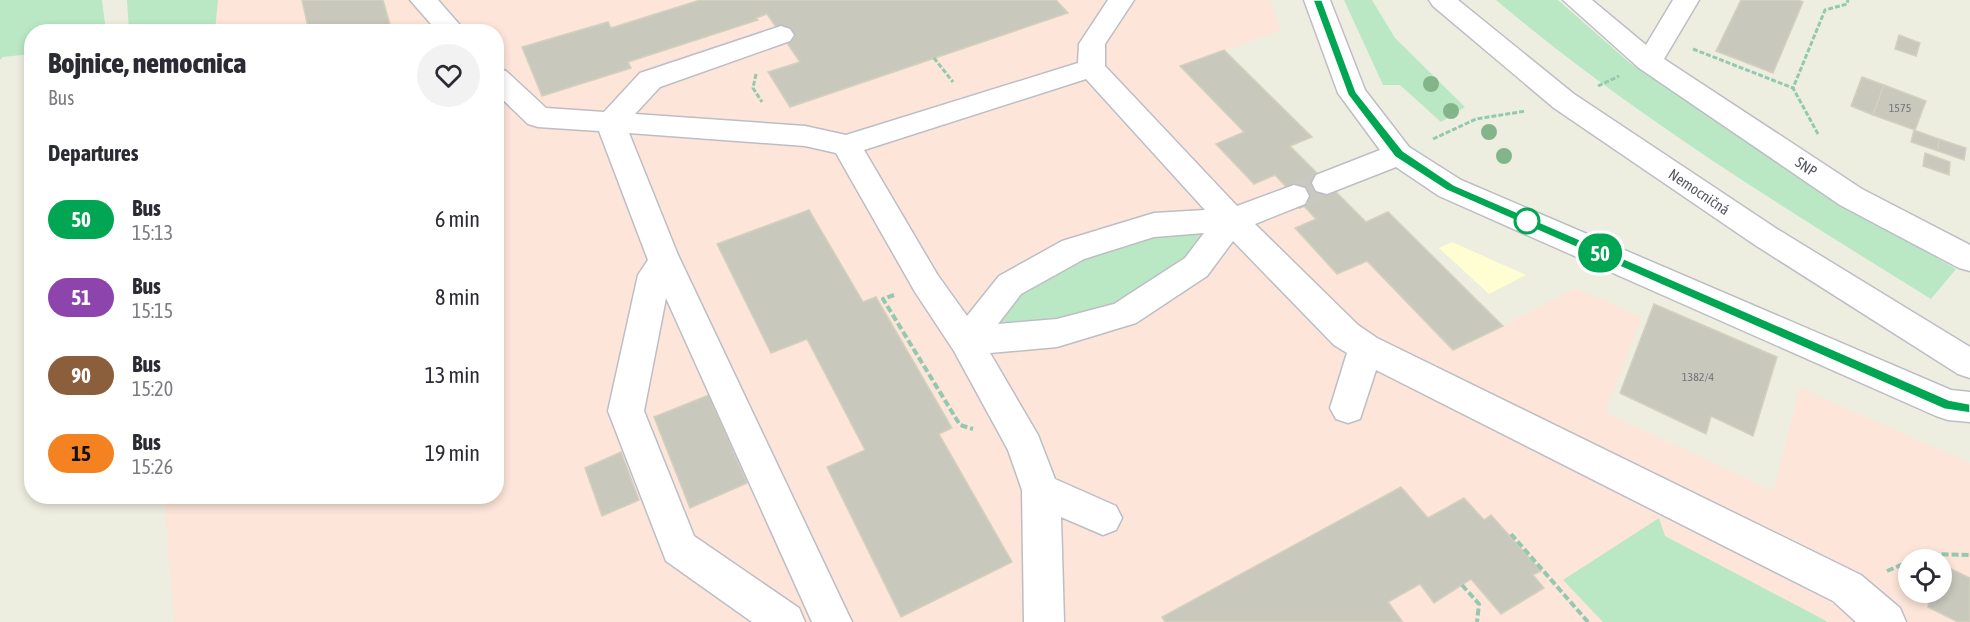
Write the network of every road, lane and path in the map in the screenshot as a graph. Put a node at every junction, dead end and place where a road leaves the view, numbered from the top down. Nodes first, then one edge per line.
1 (423, 0) edge
2 (1121, 0) edge
3 (1317, 0) edge
4 (1442, 0) edge
5 (1576, 0) edge
6 (1686, 0) edge
7 (1848, 0) edge
8 (446, 24) edge
9 (772, 38) joint
10 (1657, 50) junction
11 (934, 58) dead end
12 (1091, 68) junction
13 (943, 69) dead end
14 (504, 85) edge
15 (1793, 88) junction
16 (1528, 111) dead end
17 (610, 123) junction
18 (1451, 131) dead end
19 (805, 136) junction
20 (1819, 136) dead end
21 (846, 145) junction
22 (1399, 154) junction
23 (1327, 183) tunnel mouth
24 (1294, 196) tunnel mouth
25 (1232, 220) junction
26 (1970, 259) edge
27 (665, 263) junction
28 (926, 283) junction
29 (966, 341) junction
30 (1365, 348) junction
31 (1970, 364) edge
32 (1970, 407) edge
33 (1348, 408) dead end
34 (1025, 446) junction
35 (1041, 490) junction
36 (1103, 518) dead end
37 (1512, 534) dead end
38 (1952, 555) edge
39 (1970, 555) edge
40 (1462, 585) dead end
41 (785, 622) edge
42 (832, 622) edge
43 (1044, 622) edge
44 (1477, 622) edge
45 (1588, 622) edge
46 (1886, 622) edge

1 - 8 street
2 - 12 street
3 - 22 street
4 - 31 street, Nemocničná
5 - 10 street, SNP
6 - 10 street
7 - 15 path
9 - 17 street
9 - 19 path
10 - 15 path
10 - 26 street, SNP
11 - 13 path
12 - 21 street
12 - 25 street
14 - 17 street
15 - 20 path
16 - 18 path
17 - 19 street
17 - 27 street
19 - 21 street
21 - 28 street
22 - 23 street
22 - 32 street
24 - 25 street
25 - 29 street
25 - 29 street
25 - 30 street
27 - 41 street
27 - 42 street
28 - 29 street
28 - 34 path
29 - 34 street
30 - 33 street
30 - 46 street
34 - 35 street
35 - 36 street
35 - 43 street
37 - 45 path
38 - 39 path
40 - 44 path

